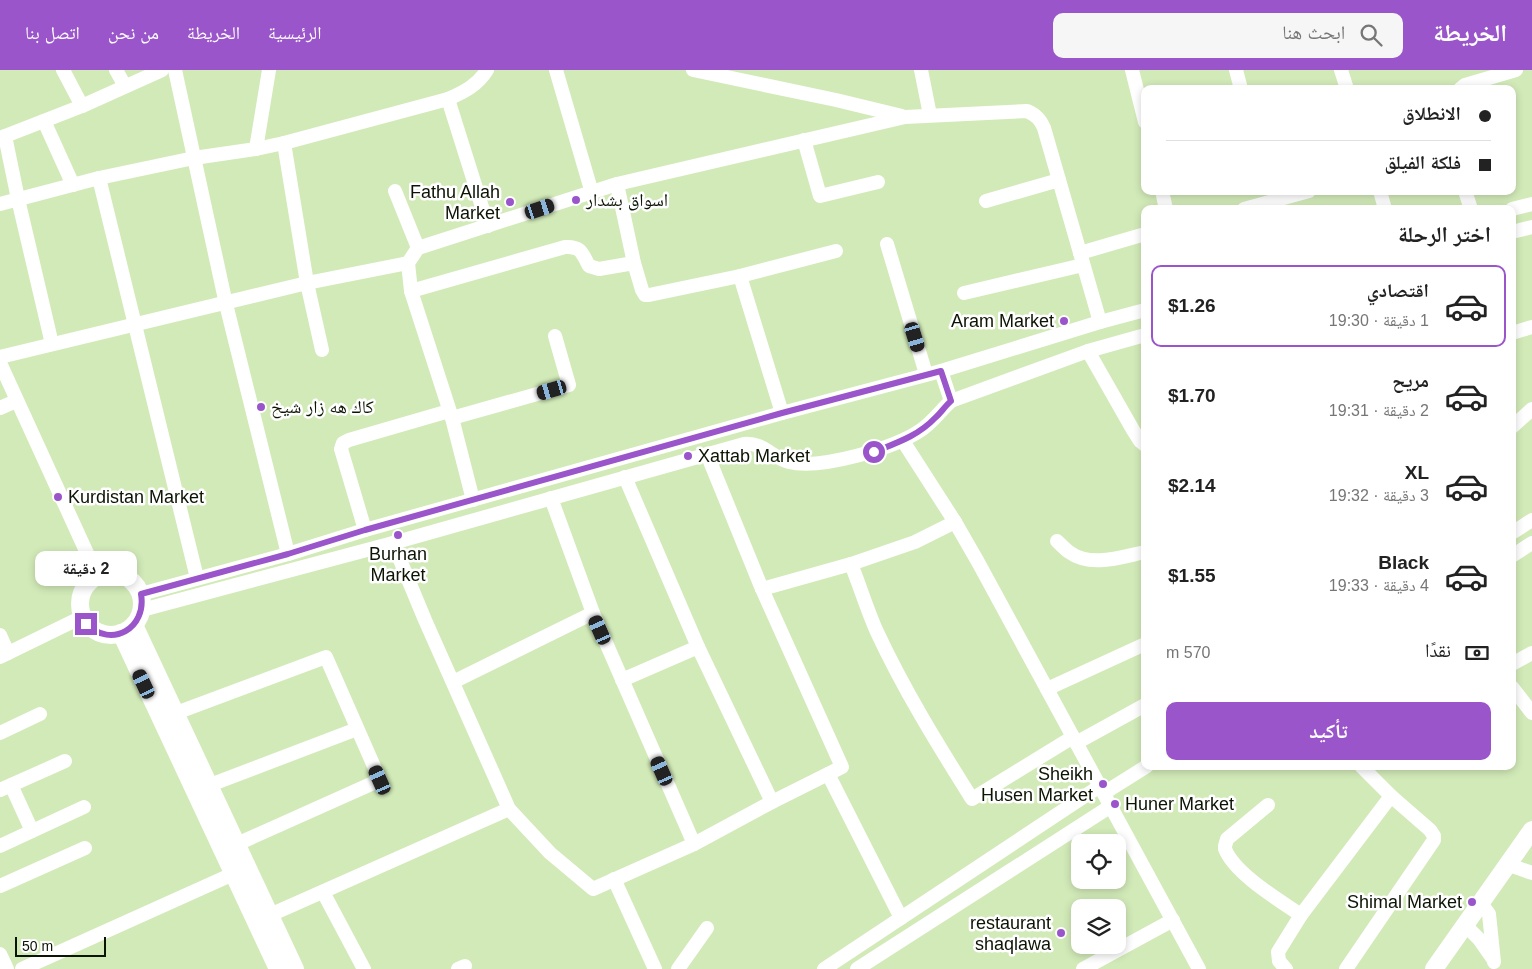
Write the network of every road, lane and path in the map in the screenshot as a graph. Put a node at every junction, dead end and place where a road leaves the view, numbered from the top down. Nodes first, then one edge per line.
1 (63, 70) edge
2 (116, 70) edge
3 (162, 70) edge
4 (269, 70) edge
5 (487, 70) edge
6 (556, 70) edge
7 (693, 70) edge
8 (921, 70) edge
9 (1132, 70) edge
10 (1236, 70) edge
11 (1341, 70) edge
12 (1516, 70) edge
13 (177, 74) edge
14 (1240, 85) edge
15 (1346, 85) edge
16 (1465, 85) edge
17 (125, 86) junction
18 (448, 99) junction
19 (82, 106) junction
20 (1141, 106) edge
21 (930, 115) junction
22 (905, 117) junction
23 (44, 120) junction
24 (3, 137) edge
25 (804, 140) junction
26 (284, 143) junction
27 (256, 149) junction
28 (194, 158) junction
29 (99, 178) junction
30 (1059, 180) junction
31 (878, 182) dead end
32 (617, 184) junction
33 (73, 185) junction
34 (395, 191) dead end
35 (592, 193) junction
36 (1284, 195) edge
37 (1271, 197) edge
38 (18, 199) junction
39 (986, 201) dead end
40 (0, 204) edge
41 (1532, 204) edge
42 (1253, 205) edge
43 (1516, 208) edge
44 (488, 226) junction
45 (1532, 227) edge
46 (1516, 231) edge
47 (1141, 236) edge
48 (887, 244) dead end
49 (418, 248) junction
50 (836, 251) dead end
51 (1082, 259) junction
52 (408, 263) junction
53 (634, 263) junction
54 (740, 276) junction
55 (307, 283) junction
56 (411, 291) junction
57 (964, 293) dead end
58 (226, 304) junction
59 (1141, 311) edge
60 (1100, 322) junction
61 (134, 325) junction
62 (1532, 327) edge
63 (1516, 332) edge
64 (555, 336) dead end
65 (1141, 336) edge
66 (52, 344) junction
67 (322, 350) dead end
68 (1088, 351) junction
69 (0, 357) edge
70 (0, 363) edge
71 (941, 371) junction
72 (926, 374) junction
73 (951, 401) junction
74 (16, 402) junction
75 (0, 408) edge
76 (1532, 409) edge
77 (782, 413) junction
78 (451, 414) junction
79 (754, 421) junction
80 (1516, 423) edge
81 (903, 441) junction
82 (1141, 442) edge
83 (760, 445) junction
84 (707, 454) junction
85 (625, 477) junction
86 (551, 498) junction
87 (472, 500) junction
88 (1532, 520) edge
89 (955, 522) junction
90 (365, 530) junction
91 (1516, 530) edge
92 (1057, 541) dead end
93 (393, 543) junction
94 (1141, 553) edge
95 (288, 554) junction
96 (851, 564) junction
97 (97, 575) junction
98 (197, 578) junction
99 (762, 589) junction
100 (593, 613) junction
101 (134, 615) junction
102 (82, 617) junction
103 (0, 635) edge
104 (698, 646) junction
105 (1141, 646) edge
106 (1532, 653) edge
107 (4, 655) edge
108 (1516, 662) edge
109 (622, 680) junction
110 (453, 682) junction
111 (1047, 690) junction
112 (1516, 692) edge
113 (1141, 707) edge
114 (176, 713) junction
115 (1532, 713) edge
116 (40, 714) dead end
117 (357, 729) junction
118 (0, 733) edge
119 (1075, 740) junction
120 (65, 761) dead end
121 (1141, 770) edge
122 (1365, 770) edge
123 (828, 774) junction
124 (210, 785) junction
125 (6, 788) edge
126 (1102, 790) junction
127 (1391, 796) junction
128 (772, 802) junction
129 (1268, 805) dead end
130 (1110, 806) junction
131 (84, 807) dead end
132 (509, 809) junction
133 (1532, 830) edge
134 (32, 831) junction
135 (237, 844) junction
136 (694, 844) junction
137 (0, 846) edge
138 (85, 848) dead end
139 (1509, 865) junction
140 (1532, 873) edge
141 (233, 874) junction
142 (614, 879) junction
143 (0, 886) edge
144 (323, 892) junction
145 (1482, 903) junction
146 (1302, 915) junction
147 (270, 916) junction
148 (901, 918) junction
149 (1173, 920) junction
150 (1466, 925) junction
151 (707, 928) dead end
152 (0, 954) edge
153 (1495, 965) edge
154 (7, 969) edge
155 (22, 969) edge
156 (278, 969) edge
157 (296, 969) edge
158 (364, 969) edge
159 (655, 969) edge
160 (678, 969) edge
161 (824, 969) edge
162 (857, 969) edge
163 (1085, 969) edge
164 (1200, 969) edge
165 (1286, 969) edge
166 (1346, 969) edge
167 (1434, 969) edge

1 - 19 street
2 - 17 street
3 - 17 street
4 - 27 street
5 - 18 street
6 - 35 street
7 - 22 street
8 - 21 street
9 - 20 street
10 - 14 street
11 - 15 street
12 - 16 street
13 - 28 street
17 - 19 street
18 - 26 street
18 - 44 street
19 - 23 street
21 - 22 street
21 - 30 street
22 - 25 street
23 - 24 street
23 - 33 street
24 - 38 street
25 - 31 street
25 - 32 street
26 - 27 street
26 - 55 street
27 - 28 street
28 - 29 street
28 - 58 street
29 - 33 street
29 - 61 street
30 - 39 street
30 - 51 street
32 - 35 street
32 - 53 street
33 - 38 street
34 - 49 street
35 - 44 street
36 - 37 street
37 - 42 street
38 - 40 street
38 - 66 street
41 - 43 street
44 - 49 street
45 - 46 street
47 - 51 street
48 - 72 street
49 - 52 street
50 - 54 street
51 - 57 street
51 - 60 street
52 - 55 street
52 - 56 street
53 - 54 street
53 - 56 street
54 - 77 street
55 - 58 street
55 - 67 street
56 - 78 street
58 - 61 street
58 - 95 street
59 - 60 street
60 - 71 street
61 - 66 street
61 - 98 street
62 - 63 street
64 - 78 street
65 - 68 street
66 - 69 street
68 - 73 street
68 - 82 street
70 - 74 street
71 - 72 street
71 - 73 street
72 - 77 street
73 - 81 street
74 - 75 street
74 - 97 street
76 - 80 street
77 - 79 street
78 - 87 street
78 - 90 street
79 - 83 street
79 - 87 street
81 - 83 street
81 - 89 street
83 - 84 street
84 - 85 street
84 - 99 street
85 - 86 street
85 - 104 street
86 - 93 street
86 - 100 street
87 - 90 street
88 - 91 street
89 - 96 street
89 - 111 street
90 - 95 street
92 - 94 street
93 - 101 street
93 - 110 street
95 - 98 street
96 - 99 street
96 - 119 street
97 - 101 street
97 - 102 street
98 - 101 street
99 - 123 street
100 - 109 street
100 - 110 street
101 - 102 street
101 - 114 street
101 - 141 street
102 - 107 street
103 - 107 street
104 - 109 street
104 - 128 street
105 - 111 street
106 - 108 street
109 - 136 street
110 - 132 street
111 - 119 street
112 - 115 street
113 - 119 street
114 - 117 street
114 - 124 street
116 - 118 street
117 - 124 street
117 - 135 street
119 - 126 street
120 - 125 street
121 - 126 street
122 - 127 street
123 - 128 street
123 - 148 street
124 - 135 street
125 - 134 street
126 - 130 street
126 - 148 street
127 - 146 street
127 - 166 street
128 - 136 street
129 - 146 street
130 - 149 street
130 - 162 street
131 - 134 street
132 - 142 street
132 - 144 street
133 - 139 street
134 - 137 street
135 - 147 street
136 - 142 street
138 - 143 street
139 - 140 street
139 - 145 street
141 - 155 street
141 - 156 street
142 - 159 street
144 - 147 street
144 - 158 street
145 - 150 street
145 - 153 street
146 - 165 street
147 - 157 street
148 - 161 street
149 - 163 street
149 - 164 street
150 - 153 street
150 - 167 street
151 - 160 street
152 - 154 street

